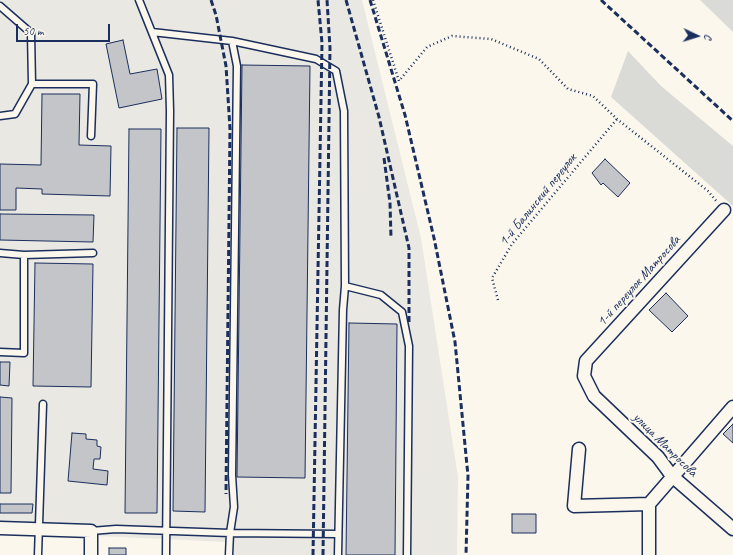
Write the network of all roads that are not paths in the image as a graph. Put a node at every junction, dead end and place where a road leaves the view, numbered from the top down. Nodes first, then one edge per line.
1 (139, 0) edge
2 (0, 6) edge
3 (152, 32) junction
4 (232, 41) junction
5 (32, 84) junction
6 (0, 116) edge
7 (91, 136) dead end
8 (724, 210) road end
9 (0, 253) edge
10 (93, 253) dead end
11 (24, 255) junction
12 (345, 286) junction
13 (0, 352) edge
14 (584, 376) joint
15 (43, 404) dead end
16 (733, 407) edge
17 (579, 449) dead end
18 (672, 476) junction
19 (649, 504) junction
20 (0, 528) edge
21 (37, 529) junction
22 (733, 529) edge
23 (167, 530) junction
24 (92, 531) junction
25 (230, 533) junction
26 (338, 534) junction
27 (38, 555) edge
28 (91, 555) edge
29 (166, 555) edge
30 (229, 555) edge
31 (338, 555) edge
32 (407, 555) edge
33 (649, 555) edge

1 - 3 lane
2 - 5 lane
3 - 4 lane
3 - 23 lane
4 - 12 lane
4 - 25 lane
5 - 6 lane
5 - 7 lane
8 - 14 street, 1-й переулок Матросова
9 - 11 lane
10 - 11 lane
11 - 13 lane
12 - 26 lane
12 - 32 lane
14 - 18 street, улица Матросова
15 - 21 lane
16 - 18 street
17 - 19 street
18 - 19 street
18 - 22 street, улица Матросова
19 - 33 street
20 - 21 street
21 - 24 street
21 - 27 lane
23 - 24 lane
23 - 25 lane
23 - 29 lane
24 - 28 street
25 - 26 lane
25 - 30 lane
26 - 31 lane

